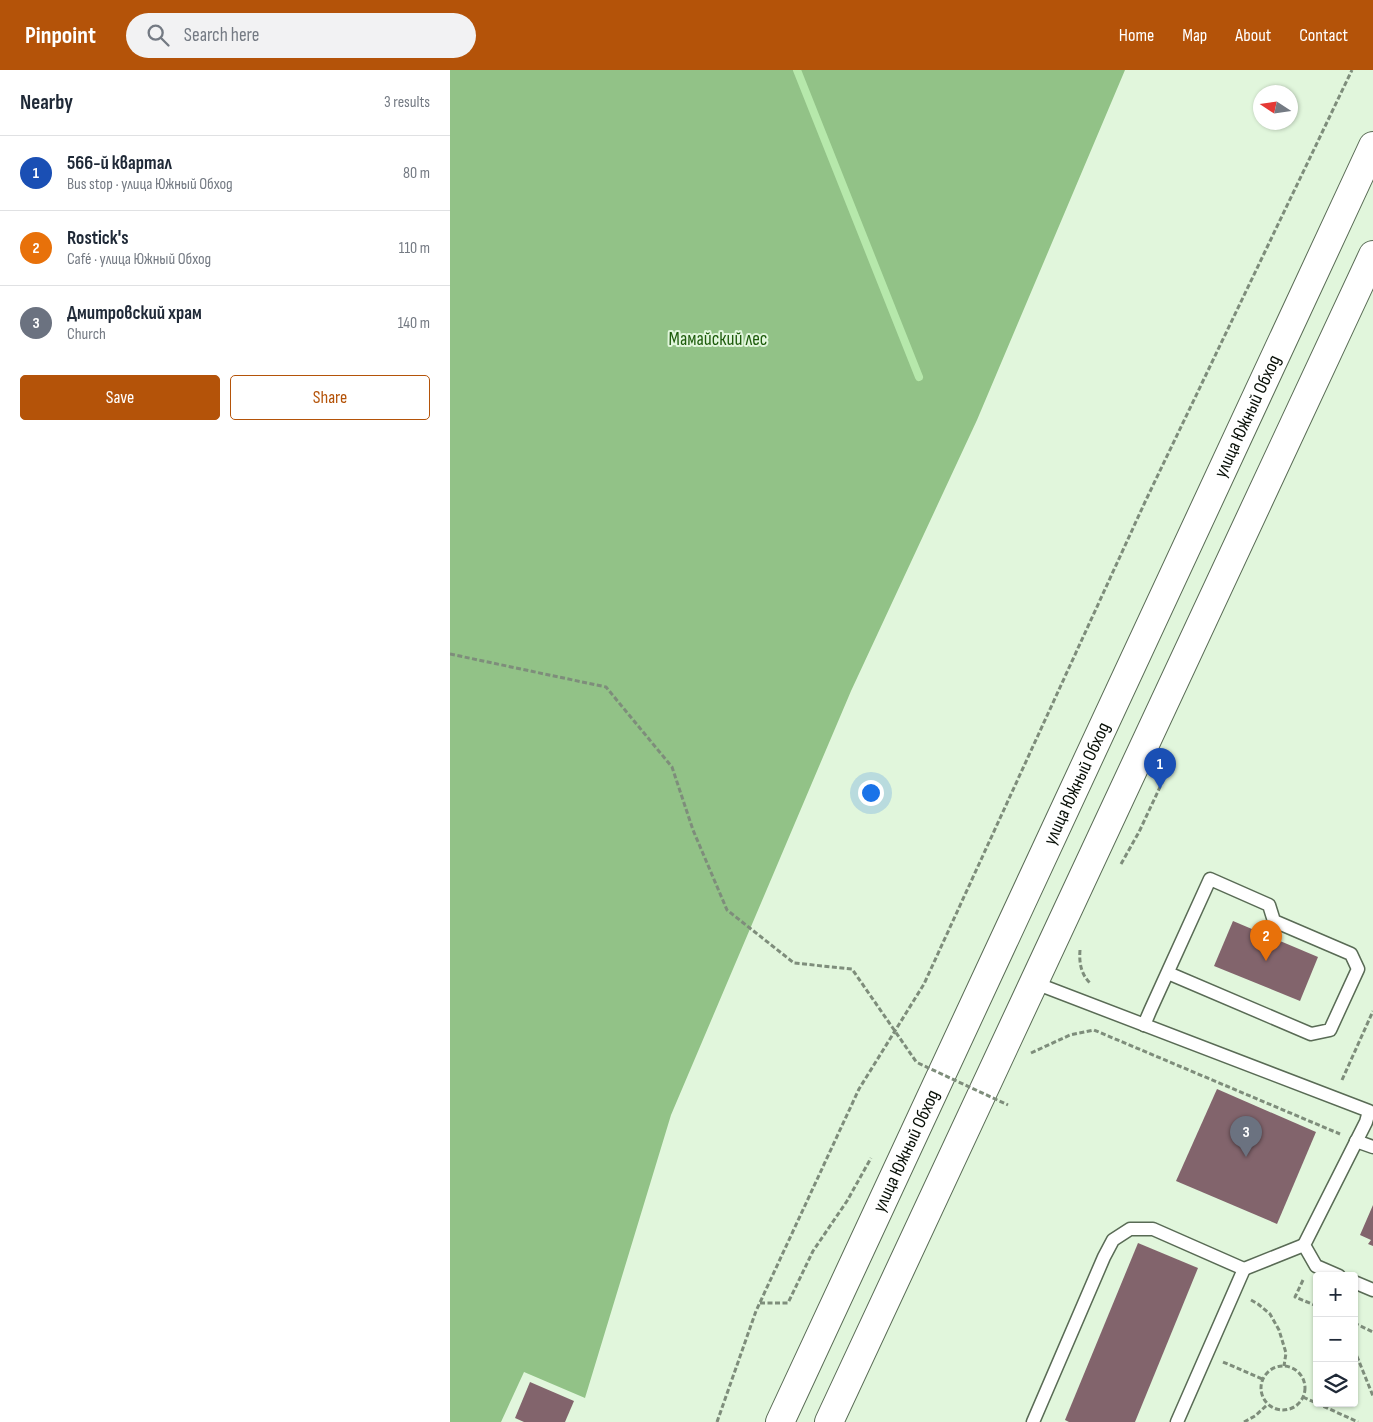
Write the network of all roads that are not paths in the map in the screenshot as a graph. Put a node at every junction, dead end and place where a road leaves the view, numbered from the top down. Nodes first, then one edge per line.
1 (1373, 146) edge
2 (1373, 255) edge
3 (1168, 973) junction
4 (1034, 983) junction
5 (1144, 1025) junction
6 (1372, 1108) edge
7 (1356, 1141) junction
8 (1373, 1147) edge
9 (1304, 1245) junction
10 (1244, 1269) junction
11 (1330, 1272) edge
12 (1358, 1284) edge
13 (1373, 1290) edge
14 (780, 1422) edge
15 (829, 1422) edge
16 (1033, 1422) edge
17 (1177, 1422) edge

1 - 14 main road, улица Южный Обход
2 - 4 main road
3 - 3 lane
3 - 5 lane
4 - 5 lane
4 - 15 main road
5 - 6 lane
6 - 7 lane
7 - 8 lane
7 - 9 lane
9 - 10 lane
9 - 11 lane
10 - 16 lane
10 - 17 lane
12 - 13 lane

